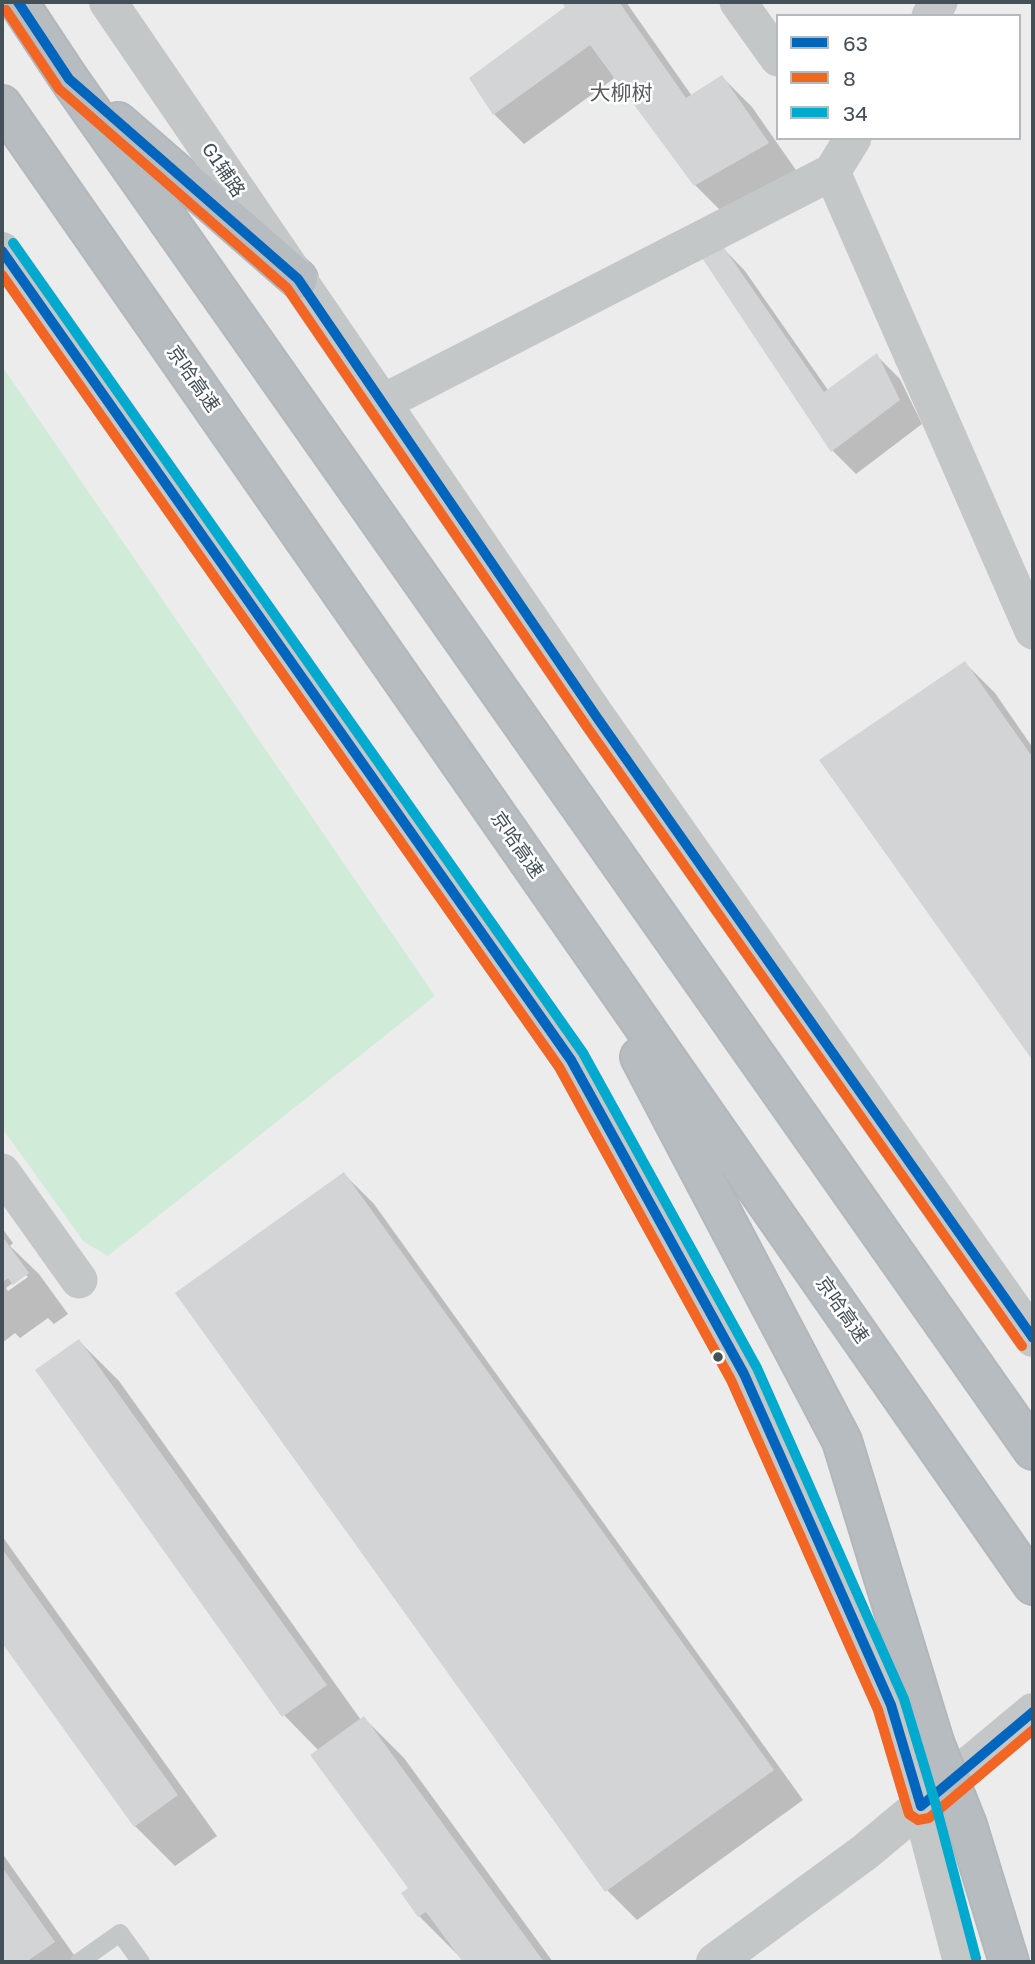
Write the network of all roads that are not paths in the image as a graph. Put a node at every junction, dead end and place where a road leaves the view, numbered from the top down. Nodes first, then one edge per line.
1 (18, 2) edge
2 (108, 2) edge
3 (737, 2) edge
4 (776, 55) edge
5 (69, 79) junction
6 (2, 105) edge
7 (841, 150) edge
8 (2, 251) edge
9 (298, 279) junction
10 (382, 403) junction
11 (1033, 631) edge
12 (564, 912) junction
13 (2, 1172) edge
14 (79, 1280) dead end
15 (1033, 1338) edge
16 (1033, 1450) edge
17 (1033, 1585) edge
18 (1033, 1712) edge
19 (921, 1806) junction
20 (79, 1962) edge
21 (141, 1962) edge
22 (715, 1962) edge
23 (962, 1962) edge
24 (1009, 1962) edge

1 - 5 highway
2 - 9 street, G1辅路
3 - 4 street
5 - 9 highway
5 - 16 highway
6 - 12 highway, 京哈高速
7 - 10 street
7 - 11 street
8 - 19 street
9 - 10 street, G1辅路
10 - 15 street, G1辅路
12 - 17 highway, 京哈高速
12 - 24 highway, bridge
13 - 14 street
18 - 19 street
19 - 22 street
19 - 23 street
20 - 21 lane

